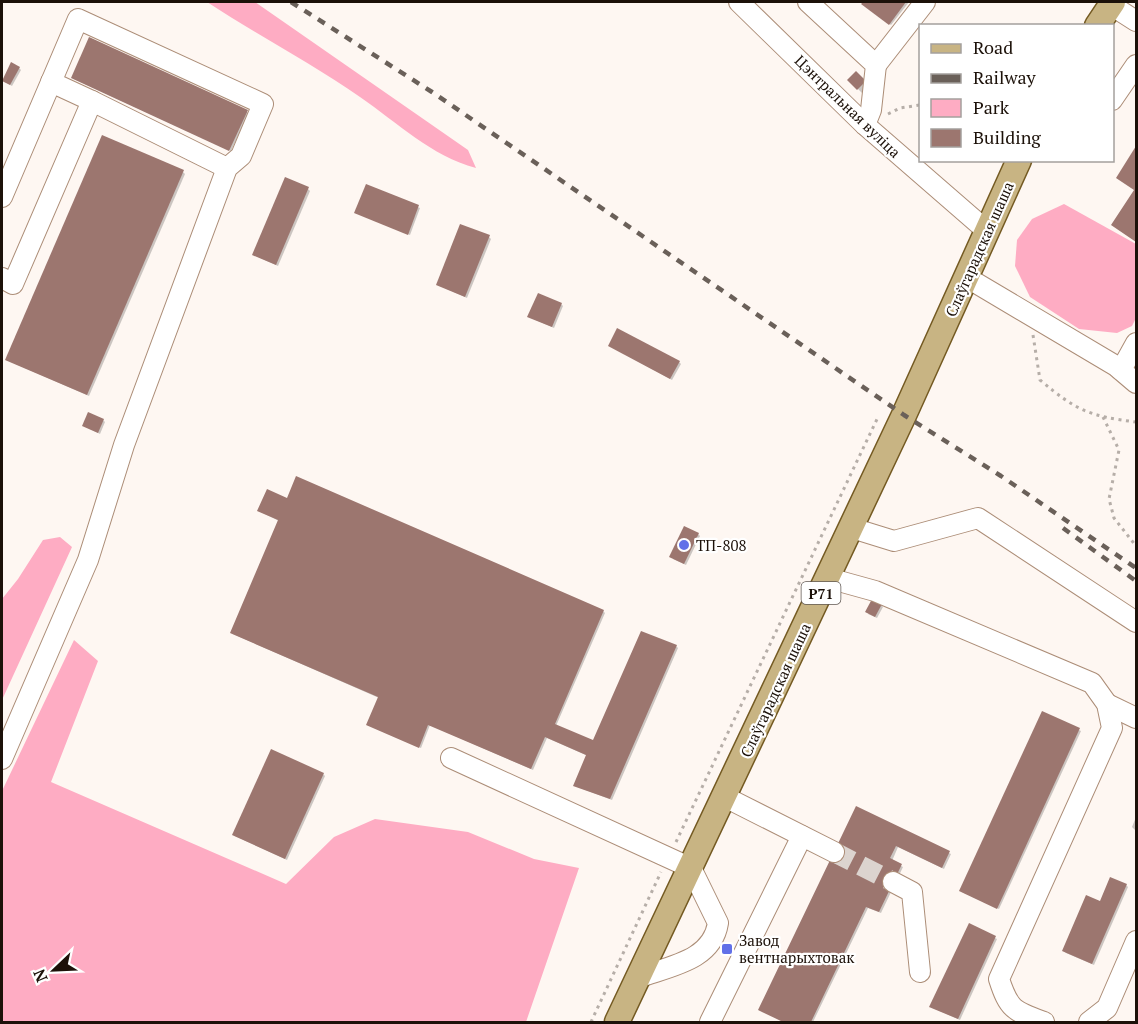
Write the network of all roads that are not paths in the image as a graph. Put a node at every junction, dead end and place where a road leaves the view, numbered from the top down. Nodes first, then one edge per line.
1 (739, 2) edge
2 (808, 2) edge
3 (925, 2) edge
4 (1112, 3) edge
5 (1137, 21) edge
6 (1098, 24) edge
7 (876, 65) junction
8 (1137, 65) edge
9 (51, 82) junction
10 (1114, 99) edge
11 (92, 101) junction
12 (865, 125) junction
13 (1018, 162) edge
14 (227, 168) junction
15 (2, 197) edge
16 (987, 231) junction
17 (966, 277) junction
18 (2, 278) edge
19 (1137, 343) edge
20 (1121, 370) junction
21 (1137, 382) edge
22 (852, 528) junction
23 (828, 578) junction
24 (1137, 622) edge
25 (1107, 704) junction
26 (1137, 717) edge
27 (451, 758) dead end
28 (2, 759) edge
29 (725, 797) junction
30 (802, 836) junction
31 (834, 852) tunnel mouth
32 (691, 868) junction
33 (893, 882) tunnel mouth
34 (1137, 941) edge
35 (920, 972) dead end
36 (638, 978) junction
37 (617, 1023) edge
38 (710, 1023) edge
39 (1044, 1023) edge
40 (1089, 1023) edge

1 - 12 street, Цэнтральная вуліца
2 - 7 street
3 - 7 street
4 - 5 street
4 - 6 main road
7 - 12 street
8 - 10 street
9 - 11 street
9 - 14 street
9 - 15 street
11 - 14 street
11 - 18 street
12 - 16 street, Цэнтральная вуліца
13 - 16 main road, Слаўгарадская шаша / Р71
14 - 28 street
16 - 17 main road, Слаўгарадская шаша / Р71
17 - 20 street
17 - 22 main road, Слаўгарадская шаша / Р71
19 - 20 street
20 - 21 street
22 - 23 main road, Слаўгарадская шаша / Р71
22 - 24 street
23 - 25 street
23 - 29 main road, Слаўгарадская шаша / Р71
25 - 26 street
25 - 39 street
27 - 32 street
29 - 30 street
29 - 32 main road, Слаўгарадская шаша / Р71
30 - 31 street
30 - 38 street
32 - 36 main road, Слаўгарадская шаша / Р71
32 - 36 street
33 - 35 street
34 - 40 street
36 - 37 main road, Слаўгарадская шаша / Р71

